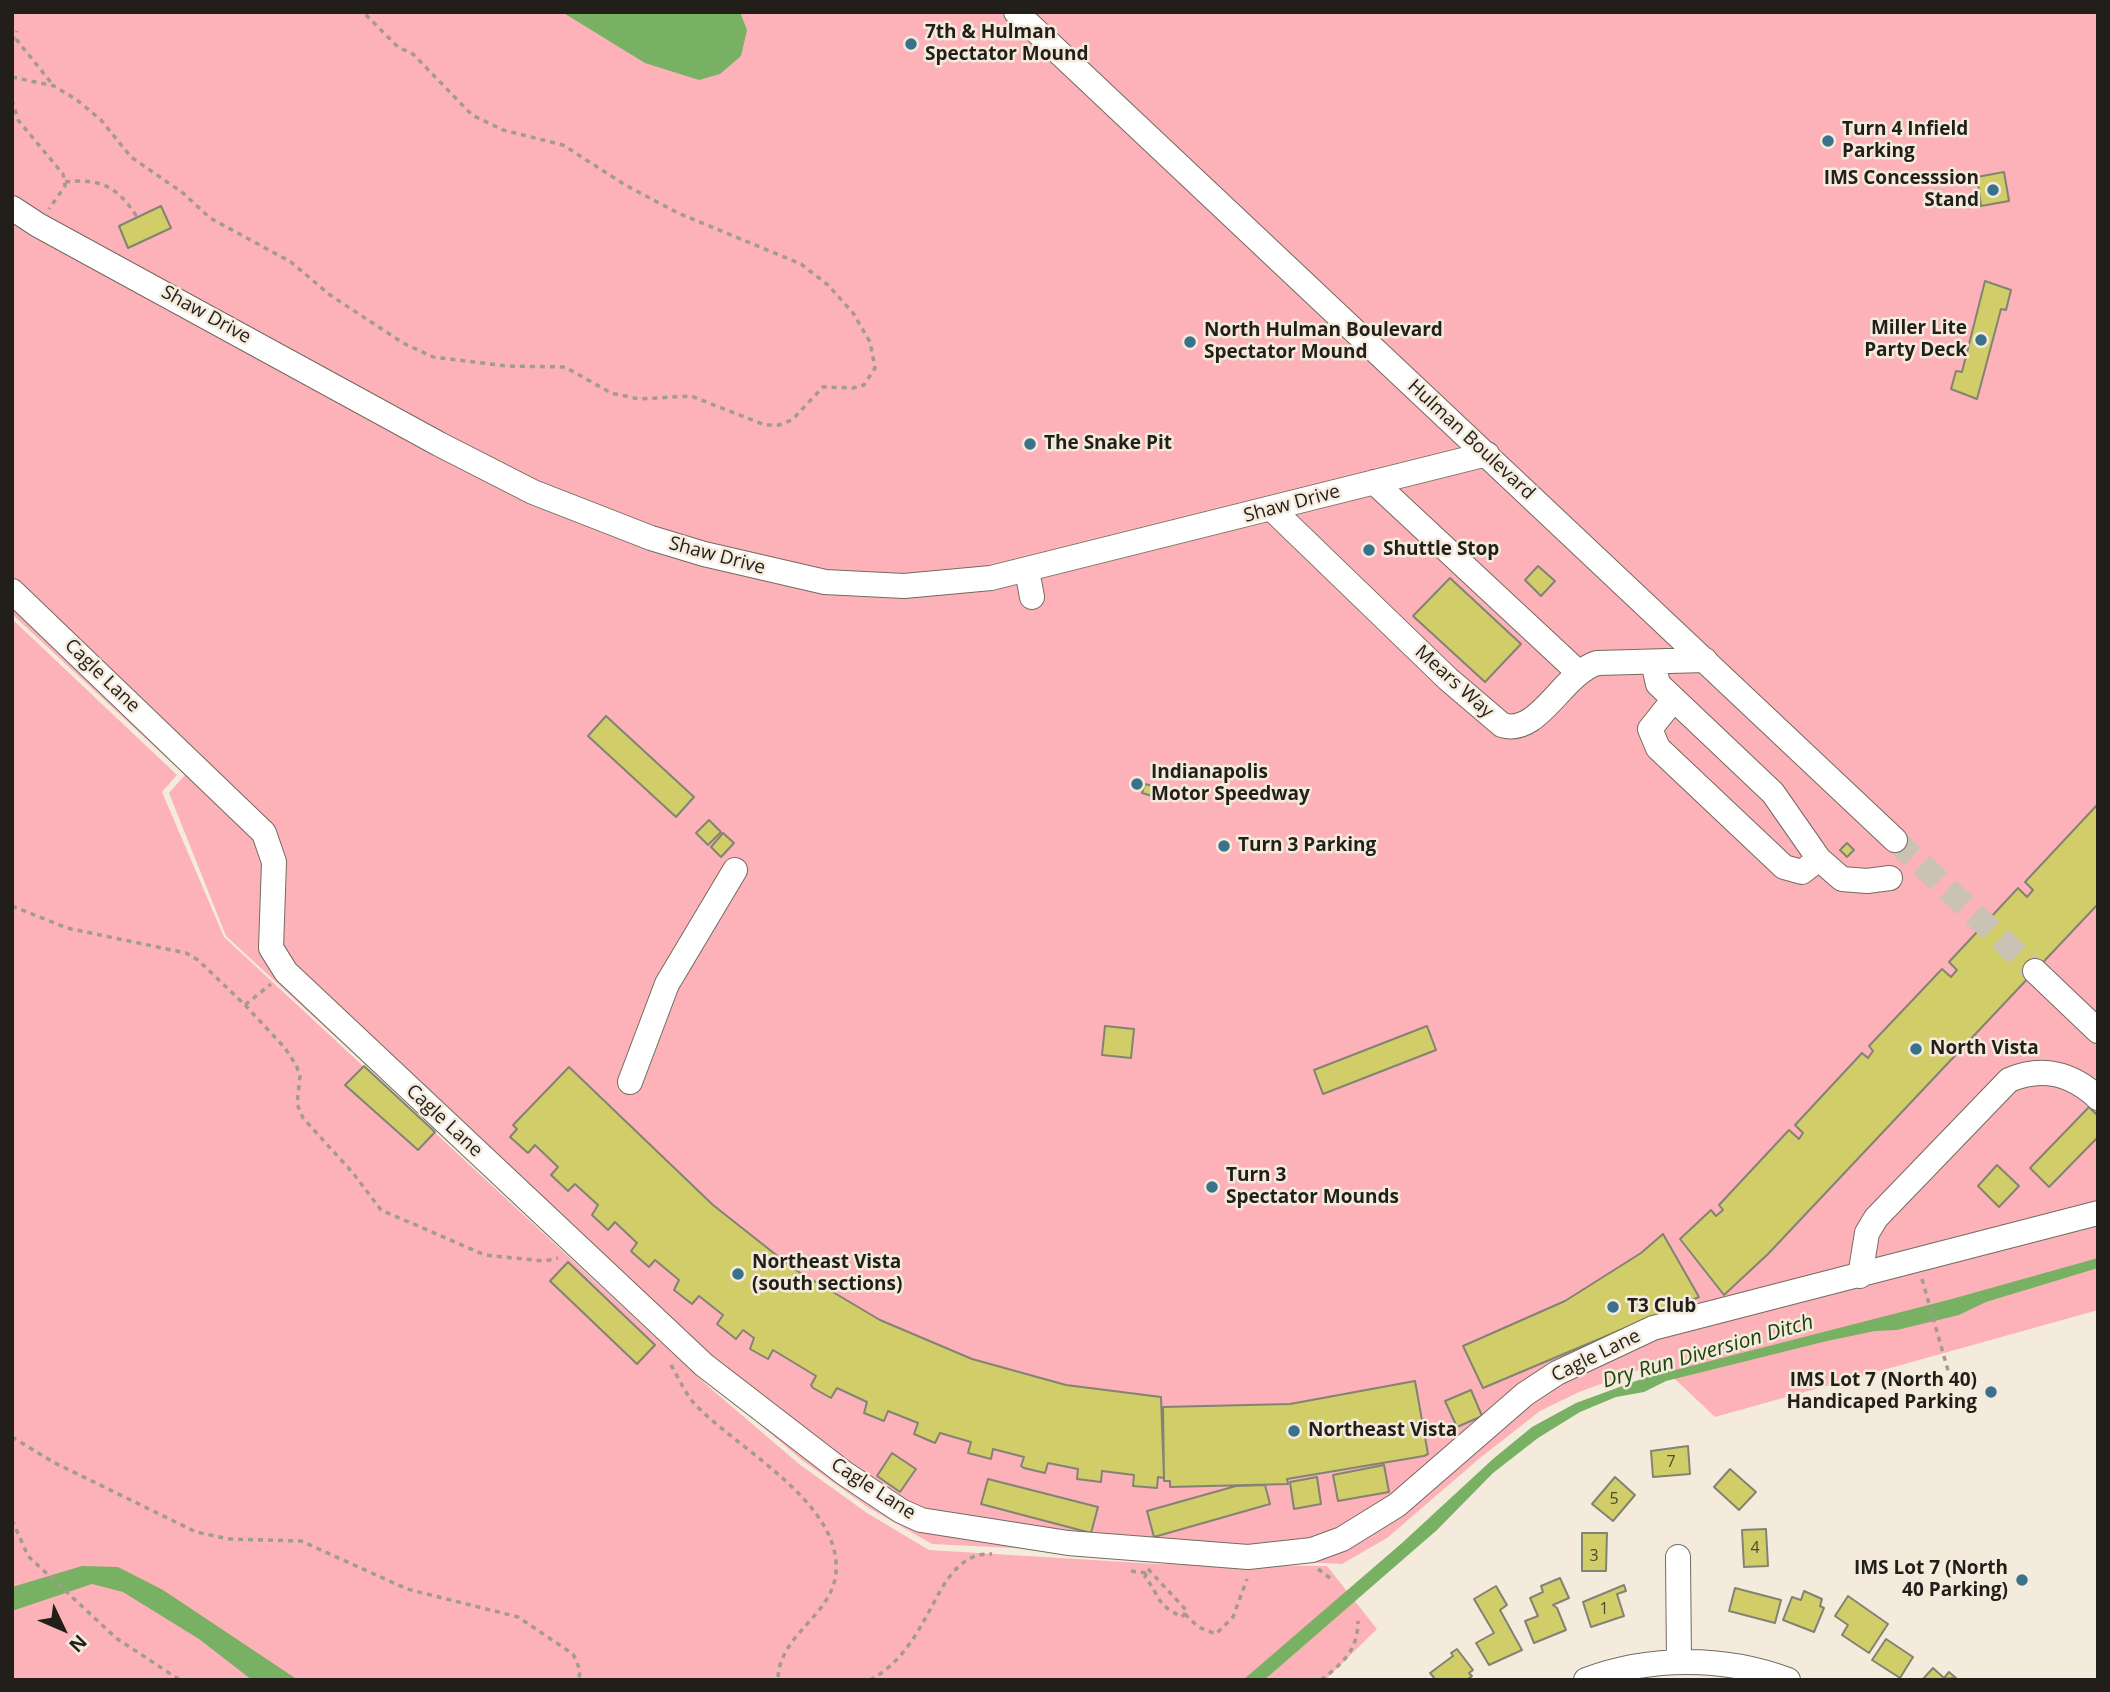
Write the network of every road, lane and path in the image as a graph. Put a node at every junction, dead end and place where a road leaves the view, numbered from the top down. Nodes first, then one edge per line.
1 (363, 12) edge
2 (1016, 12) edge
3 (17, 30) dead end
4 (14, 40) edge
5 (12, 77) edge
6 (54, 86) junction
7 (12, 100) edge
8 (65, 182) junction
9 (12, 208) edge
10 (137, 217) dead end
11 (38, 225) junction
12 (1486, 454) junction
13 (1374, 482) junction
14 (1272, 509) junction
15 (1027, 570) junction
16 (12, 591) edge
17 (1031, 597) dead end
18 (1705, 660) junction
19 (1653, 662) junction
20 (1578, 672) junction
21 (1674, 699) junction
22 (1895, 840) tunnel mouth
23 (1819, 859) junction
24 (735, 870) dead end
25 (1889, 878) dead end
26 (12, 906) edge
27 (2035, 971) tunnel mouth
28 (286, 972) junction
29 (245, 1005) junction
30 (2098, 1031) edge
31 (631, 1082) dead end
32 (2098, 1098) edge
33 (2098, 1213) edge
34 (561, 1257) dead end
35 (1860, 1276) junction
36 (1923, 1280) dead end
37 (668, 1360) dead end
38 (1949, 1374) dead end
39 (12, 1437) edge
40 (12, 1520) edge
41 (993, 1554) dead end
42 (1678, 1557) dead end
43 (1314, 1568) dead end
44 (1120, 1569) dead end
45 (1255, 1572) dead end
46 (1146, 1573) junction
47 (1330, 1578) dead end
48 (1185, 1614) junction
49 (1358, 1621) dead end
50 (1679, 1662) junction
51 (180, 1680) edge
52 (579, 1680) edge
53 (778, 1680) edge
54 (870, 1680) edge
55 (1321, 1680) edge
56 (1586, 1680) edge
57 (1788, 1680) edge

1 - 6 path
2 - 12 street, Hulman Boulevard
3 - 4 path
4 - 6 path
5 - 6 path
7 - 8 path
8 - 10 path
8 - 11 path
9 - 11 street, Shaw Drive
11 - 15 street, Shaw Drive
12 - 13 street, Shaw Drive
12 - 18 street, Hulman Boulevard
13 - 14 street, Shaw Drive
13 - 20 street
14 - 15 street, Shaw Drive
14 - 20 street, Mears Way
15 - 17 street
16 - 28 street, Cagle Lane
18 - 19 street, Mears Way
18 - 22 street, Hulman Boulevard
19 - 20 street, Mears Way
19 - 21 street
21 - 23 street
21 - 23 street
23 - 25 street
24 - 31 street
26 - 29 path
27 - 30 street
28 - 29 path
28 - 35 street, Cagle Lane
29 - 34 path
32 - 35 street
33 - 35 street, Cagle Lane
36 - 38 path
37 - 53 path
39 - 52 path
40 - 51 path
41 - 54 path
42 - 50 street
43 - 47 path
44 - 46 path
45 - 48 path
46 - 48 path
46 - 48 path
49 - 55 path
50 - 56 street
50 - 57 street

